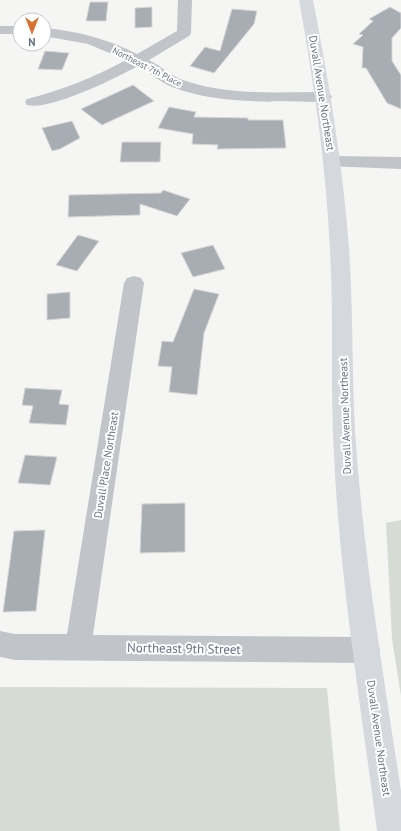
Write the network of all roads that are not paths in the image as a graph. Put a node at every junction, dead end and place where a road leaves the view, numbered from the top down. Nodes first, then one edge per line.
1 (185, 0) edge
2 (306, 0) edge
3 (0, 30) edge
4 (12, 30) edge
5 (52, 33) edge
6 (139, 60) junction
7 (324, 97) junction
8 (33, 102) dead end
9 (333, 162) junction
10 (401, 163) edge
11 (134, 283) dead end
12 (0, 644) edge
13 (78, 647) junction
14 (367, 650) junction
15 (392, 831) edge

1 - 6 street
2 - 7 main road, Duvall Avenue Northeast
3 - 4 street
5 - 6 street, Northeast 7th Place
6 - 7 street, Northeast 7th Place
6 - 8 street
7 - 9 main road, Duvall Avenue Northeast
9 - 10 street
9 - 14 main road, Duvall Avenue Northeast
11 - 13 street, Duvall Place Northeast
12 - 13 street, Northeast 9th Street
13 - 14 street, Northeast 9th Street
14 - 15 main road, Duvall Avenue Northeast

